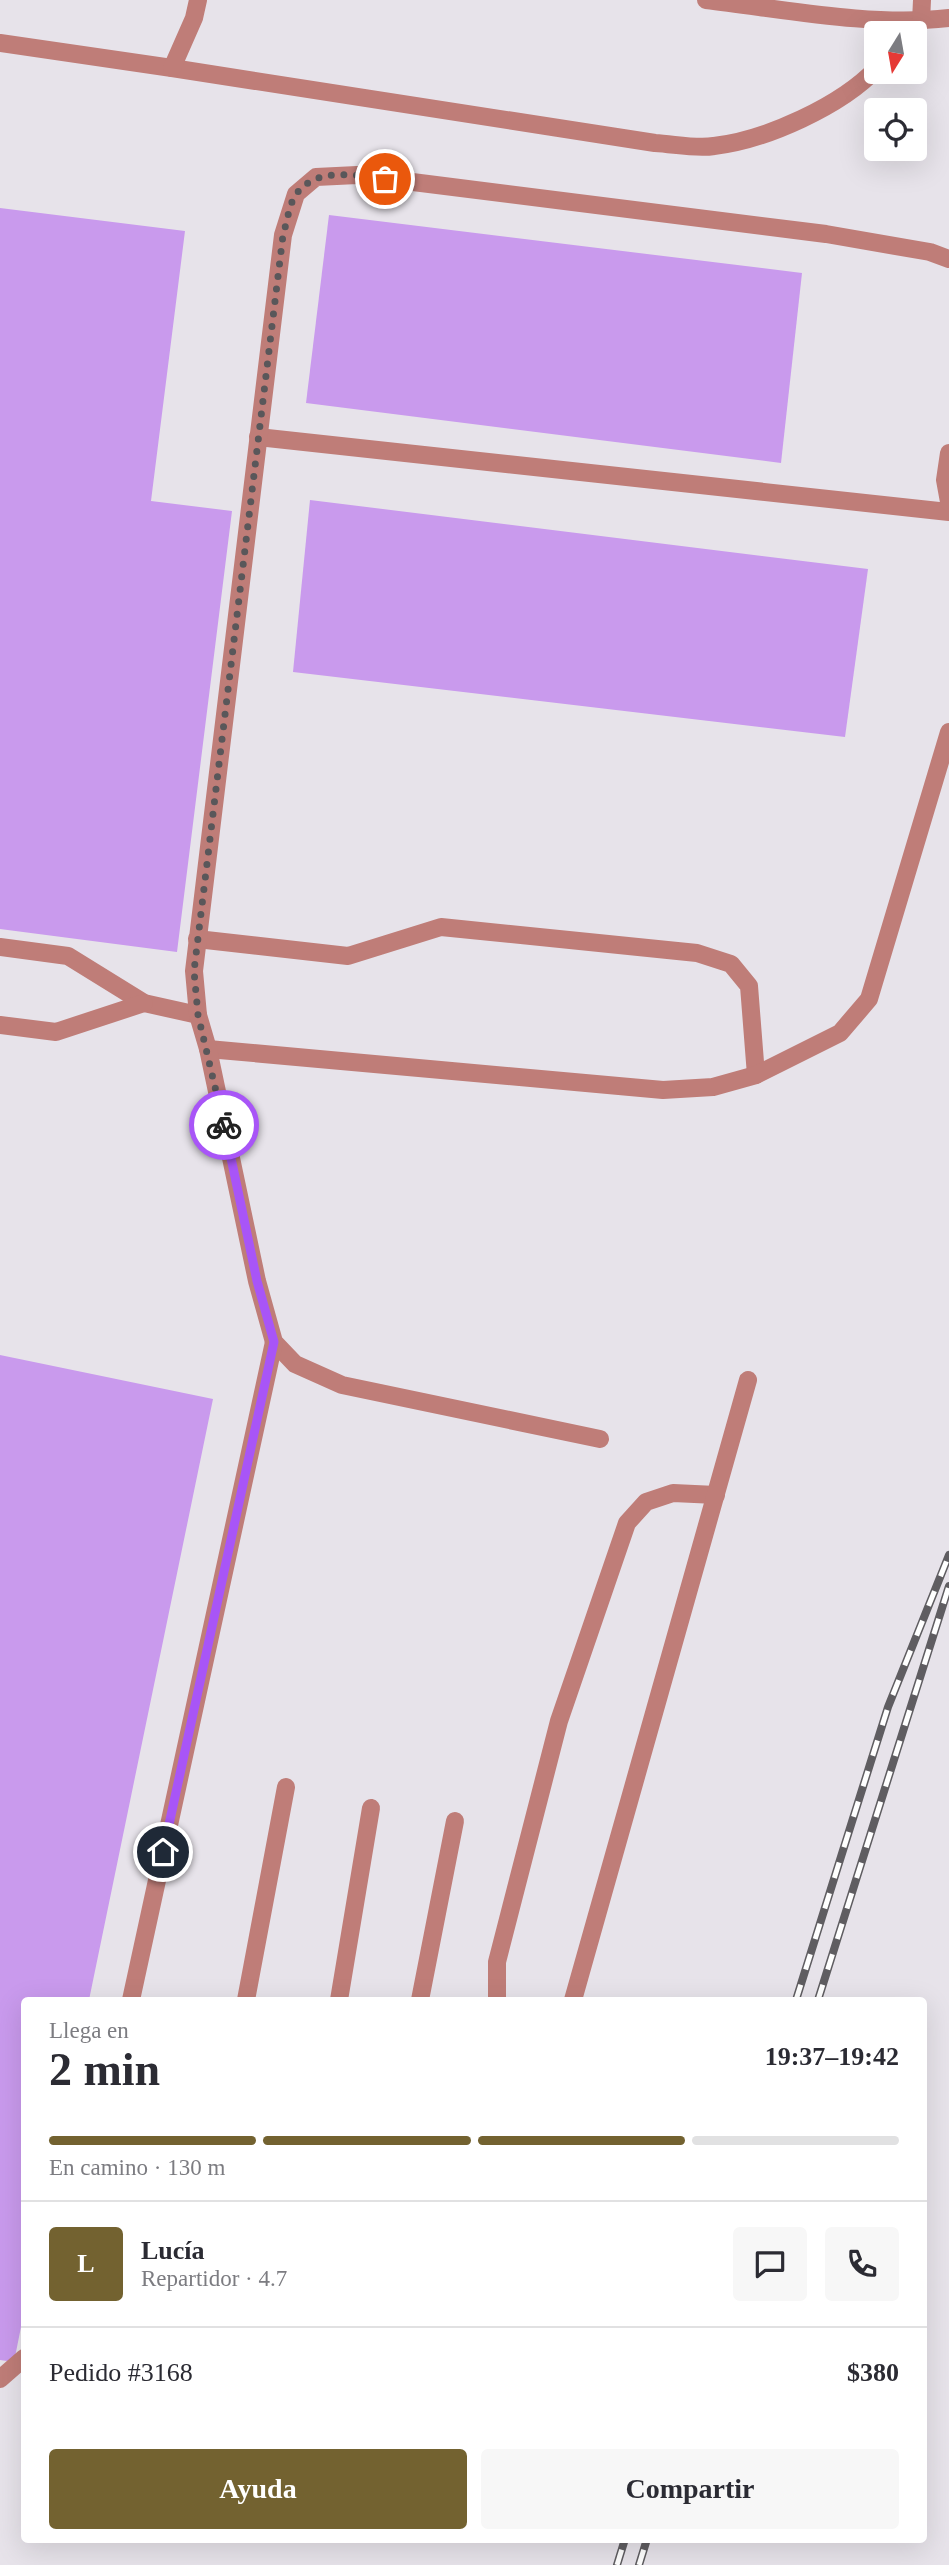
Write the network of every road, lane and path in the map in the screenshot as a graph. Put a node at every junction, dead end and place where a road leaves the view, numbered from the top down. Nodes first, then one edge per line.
1 (198, 0) edge
2 (706, 0) edge
3 (922, 0) edge
4 (949, 18) edge
5 (874, 21) edge
6 (917, 21) edge
7 (928, 24) edge
8 (0, 43) edge
9 (172, 68) junction
10 (864, 81) edge
11 (949, 259) edge
12 (258, 437) junction
13 (949, 453) edge
14 (949, 502) edge
15 (949, 512) edge
16 (949, 732) edge
17 (197, 939) junction
18 (0, 947) edge
19 (144, 1003) junction
20 (198, 1015) junction
21 (0, 1025) edge
22 (208, 1049) junction
23 (756, 1075) junction
24 (274, 1342) junction
25 (748, 1380) dead end
26 (600, 1439) dead end
27 (716, 1495) junction
28 (286, 1787) dead end
29 (371, 1808) dead end
30 (454, 1821) dead end
31 (132, 1997) edge
32 (247, 1997) edge
33 (340, 1997) edge
34 (421, 1997) edge
35 (497, 1997) edge
36 (574, 1997) edge
37 (21, 2361) edge
38 (1, 2378) edge

1 - 9 lane
2 - 5 lane
3 - 6 lane
4 - 7 lane
8 - 9 lane
9 - 10 lane
11 - 12 lane
12 - 15 lane
12 - 17 lane
13 - 14 lane
16 - 23 lane
17 - 20 lane
17 - 23 lane
18 - 19 lane
19 - 20 lane
19 - 21 lane
20 - 22 lane
22 - 23 lane
22 - 24 lane
24 - 26 lane
24 - 31 lane
25 - 27 lane
27 - 35 lane
27 - 36 lane
28 - 32 lane
29 - 33 lane
30 - 34 lane
37 - 38 lane

